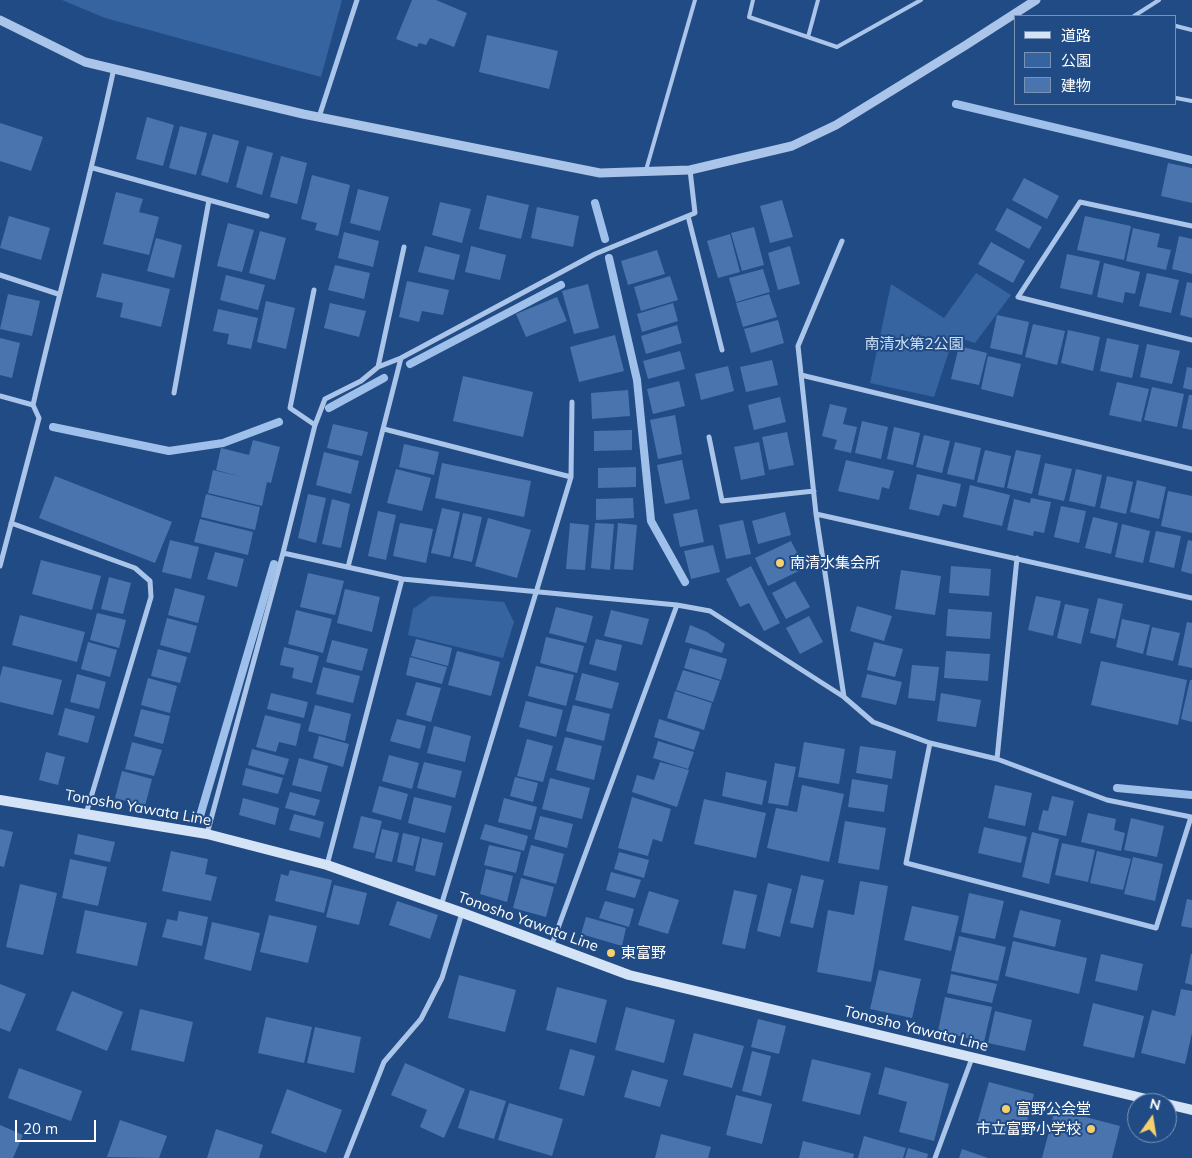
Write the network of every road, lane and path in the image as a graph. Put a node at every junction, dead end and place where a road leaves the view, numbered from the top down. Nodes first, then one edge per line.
1 (357, 0) edge
2 (694, 0) edge
3 (753, 0) edge
4 (818, 0) edge
5 (921, 0) edge
6 (1036, 0) edge
7 (1159, 0) edge
8 (1136, 15) edge
9 (0, 20) edge
10 (1177, 26) edge
11 (1192, 30) edge
12 (808, 37) junction
13 (114, 68) junction
14 (1177, 98) edge
15 (1192, 101) edge
16 (319, 117) junction
17 (93, 168) junction
18 (690, 170) junction
19 (645, 172) junction
20 (209, 200) junction
21 (267, 216) dead end
22 (688, 216) junction
23 (1192, 226) edge
24 (842, 241) dead end
25 (404, 247) dead end
26 (0, 275) edge
27 (314, 290) dead end
28 (58, 294) junction
29 (1192, 340) edge
30 (722, 350) dead end
31 (401, 358) junction
32 (378, 367) junction
33 (801, 375) junction
34 (174, 393) dead end
35 (0, 396) edge
36 (572, 402) dead end
37 (33, 404) junction
38 (315, 425) junction
39 (384, 429) junction
40 (709, 437) dead end
41 (1192, 469) edge
42 (571, 477) junction
43 (814, 491) junction
44 (816, 514) junction
45 (12, 523) junction
46 (283, 553) junction
47 (1017, 558) junction
48 (0, 566) edge
49 (348, 566) junction
50 (402, 579) junction
51 (536, 593) junction
52 (1192, 598) edge
53 (677, 605) junction
54 (844, 697) junction
55 (930, 743) junction
56 (996, 759) junction
57 (0, 800) edge
58 (86, 814) junction
59 (207, 834) junction
60 (327, 865) junction
61 (440, 906) junction
62 (462, 913) junction
63 (550, 948) junction
64 (972, 1058) junction
65 (1127, 1095) edge
66 (1177, 1106) edge
67 (1192, 1110) edge
68 (346, 1158) edge
69 (935, 1158) edge

1 - 16 street
2 - 19 lane
3 - 12 lane
4 - 12 lane
5 - 12 lane
6 - 18 street
7 - 8 lane
9 - 13 street
10 - 11 lane
13 - 16 street
13 - 17 street
14 - 15 lane
16 - 19 street
17 - 20 street
17 - 28 street
18 - 19 street
18 - 22 street
20 - 21 street
20 - 34 street
22 - 30 street
22 - 31 street
23 - 29 street
24 - 33 street
25 - 32 street
26 - 28 street
27 - 38 street
28 - 37 street
31 - 32 street
31 - 39 street
32 - 38 street
33 - 41 street
33 - 43 street
35 - 37 street
36 - 42 street
37 - 45 street
38 - 46 street
39 - 42 street
39 - 49 street
40 - 43 street
42 - 51 street
43 - 44 street
44 - 47 street
44 - 54 street
45 - 48 street
45 - 58 street
46 - 49 street
46 - 59 street
47 - 52 street
47 - 56 street
49 - 50 street
50 - 51 street
50 - 60 street
51 - 53 street
51 - 61 street
53 - 54 street
53 - 63 street
54 - 55 street
55 - 56 street
55 - 56 street
57 - 58 main road, Tonosho Yawata Line
58 - 59 main road, Tonosho Yawata Line
59 - 60 main road, Tonosho Yawata Line
60 - 61 main road, Tonosho Yawata Line
61 - 62 main road, Tonosho Yawata Line
62 - 63 main road, Tonosho Yawata Line
62 - 68 street
63 - 64 main road, Tonosho Yawata Line
64 - 65 main road, Tonosho Yawata Line
64 - 69 street
66 - 67 main road

